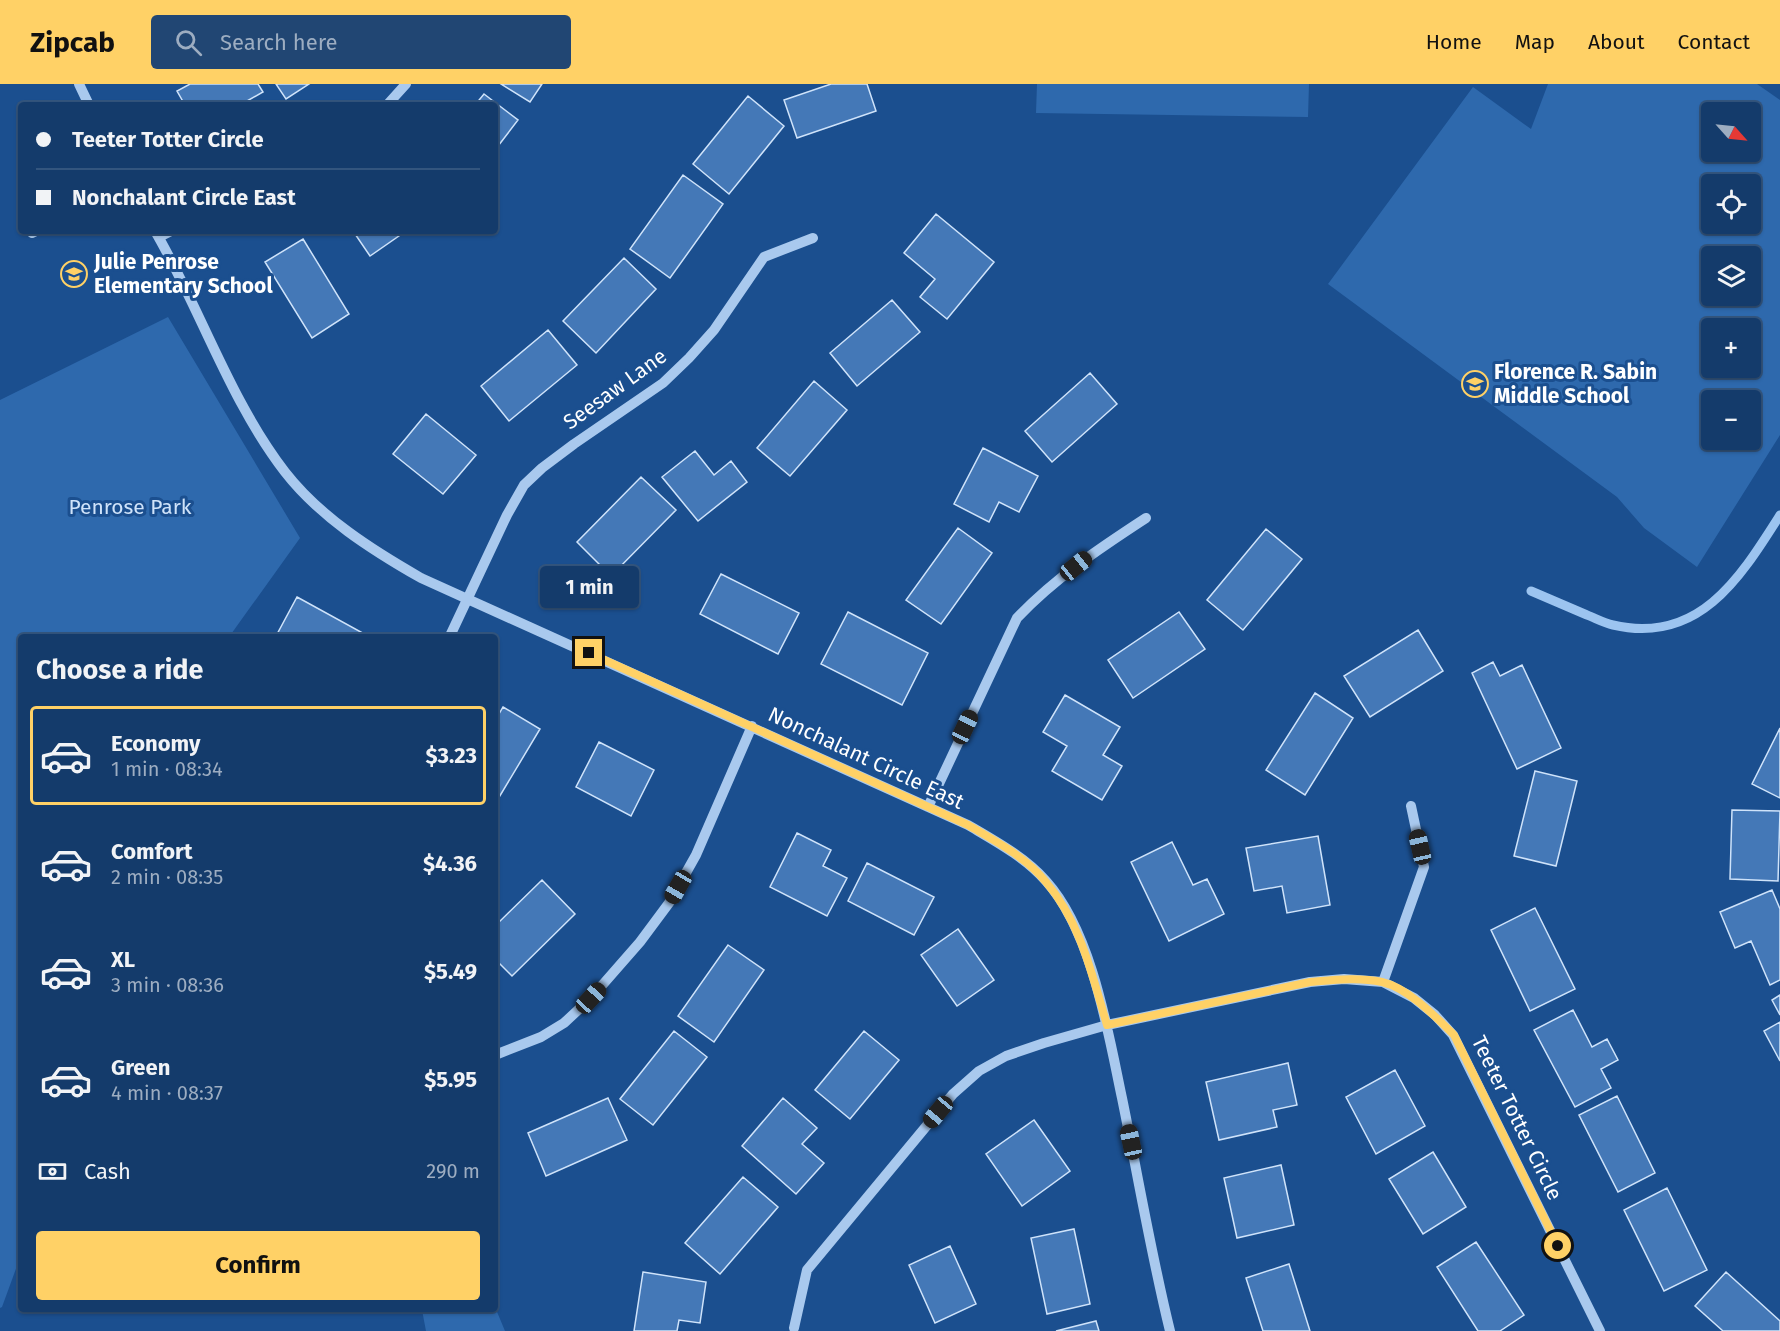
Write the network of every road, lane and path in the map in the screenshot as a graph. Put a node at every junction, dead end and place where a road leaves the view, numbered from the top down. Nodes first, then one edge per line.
1 (79, 84) edge
2 (406, 84) edge
3 (88, 102) edge
4 (390, 102) edge
5 (157, 234) edge
6 (813, 238) dead end
7 (1146, 518) dead end
8 (467, 599) junction
9 (451, 634) edge
10 (752, 726) junction
11 (1411, 806) dead end
12 (928, 807) junction
13 (1383, 982) junction
14 (1107, 1025) junction
15 (498, 1054) edge
16 (794, 1328) dead end
17 (1170, 1331) edge
18 (1600, 1331) edge

1 - 3 street
2 - 4 street
5 - 8 street, Nonchalant Circle East
6 - 8 street, Seesaw Lane
7 - 12 street
8 - 9 street, Seesaw Lane
8 - 10 street, Nonchalant Circle East
10 - 12 street, Nonchalant Circle East
10 - 15 street
11 - 13 street
12 - 14 street, Nonchalant Circle East
13 - 14 street, Teeter Totter Circle
13 - 18 street, Teeter Totter Circle
14 - 16 street, Teeter Totter Circle
14 - 17 street, Nonchalant Circle East

